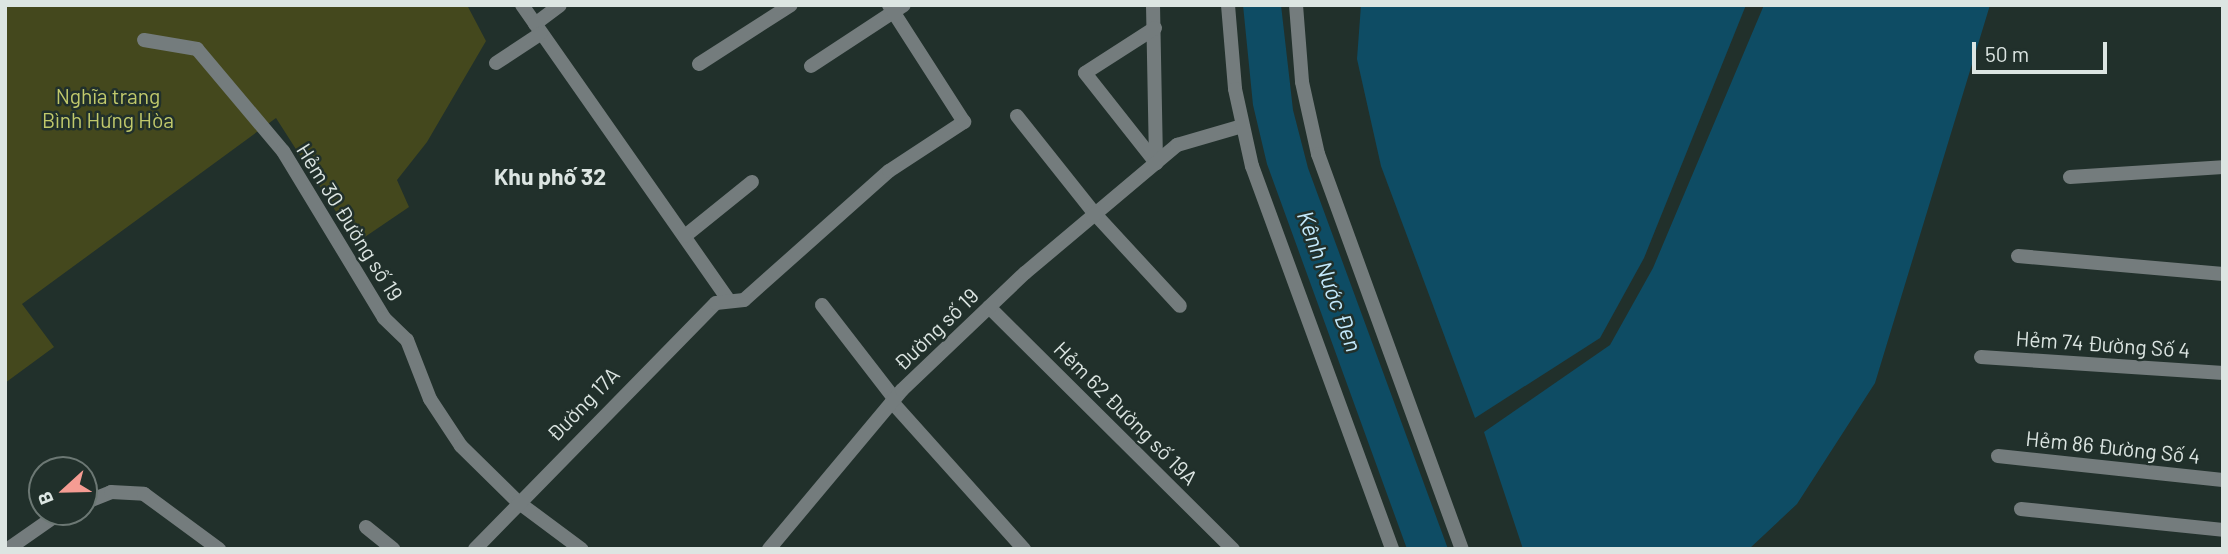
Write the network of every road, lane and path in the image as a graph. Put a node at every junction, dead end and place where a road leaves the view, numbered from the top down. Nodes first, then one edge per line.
1 (522, 5) edge
2 (560, 5) edge
3 (791, 5) edge
4 (1153, 5) edge
5 (1228, 5) edge
6 (1296, 5) edge
7 (895, 7) edge
8 (1155, 28) junction
9 (538, 29) junction
10 (144, 40) dead end
11 (496, 63) dead end
12 (699, 64) dead end
13 (811, 66) dead end
14 (1017, 116) dead end
15 (1242, 126) junction
16 (1156, 163) junction
17 (2223, 167) edge
18 (2070, 177) dead end
19 (752, 182) dead end
20 (1095, 214) junction
21 (685, 236) junction
22 (2018, 256) dead end
23 (2223, 274) edge
24 (729, 301) junction
25 (822, 305) dead end
26 (1180, 306) dead end
27 (989, 307) junction
28 (1981, 357) dead end
29 (2223, 373) edge
30 (893, 400) junction
31 (1998, 456) dead end
32 (2223, 480) edge
33 (98, 497) edge
34 (517, 502) junction
35 (2021, 509) dead end
36 (41, 526) edge
37 (366, 527) dead end
38 (2223, 530) edge
39 (8, 549) edge
40 (219, 549) edge
41 (393, 549) edge
42 (475, 549) edge
43 (581, 549) edge
44 (769, 549) edge
45 (1024, 549) edge
46 (1233, 549) edge
47 (1392, 549) edge
48 (1462, 549) edge

1 - 9 street
2 - 9 street
3 - 12 street
4 - 8 street
5 - 15 street
6 - 48 street
7 - 13 street
7 - 24 street, Đường 17A
8 - 16 street
8 - 16 street
9 - 11 street
9 - 21 street
10 - 34 street, Hẻm 30 Đường số 19
14 - 20 street
15 - 16 street, Đường số 19
15 - 47 street
16 - 20 street, Đường số 19
17 - 18 street
19 - 21 street
20 - 26 street
20 - 27 street, Đường số 19
21 - 24 street
22 - 23 street
24 - 34 street, Đường 17A
25 - 30 street
27 - 30 street, Đường số 19
27 - 46 street, Hẻm 62 Đường số 19A
28 - 29 street, Hẻm 74 Đường Số 4
30 - 44 street, Đường số 19
30 - 45 street
31 - 32 street, Hẻm 86 Đường Số 4
33 - 40 street
34 - 42 street, Đường 17A
34 - 43 street, Hẻm 30 Đường số 19
35 - 38 street
36 - 39 street
37 - 41 street

